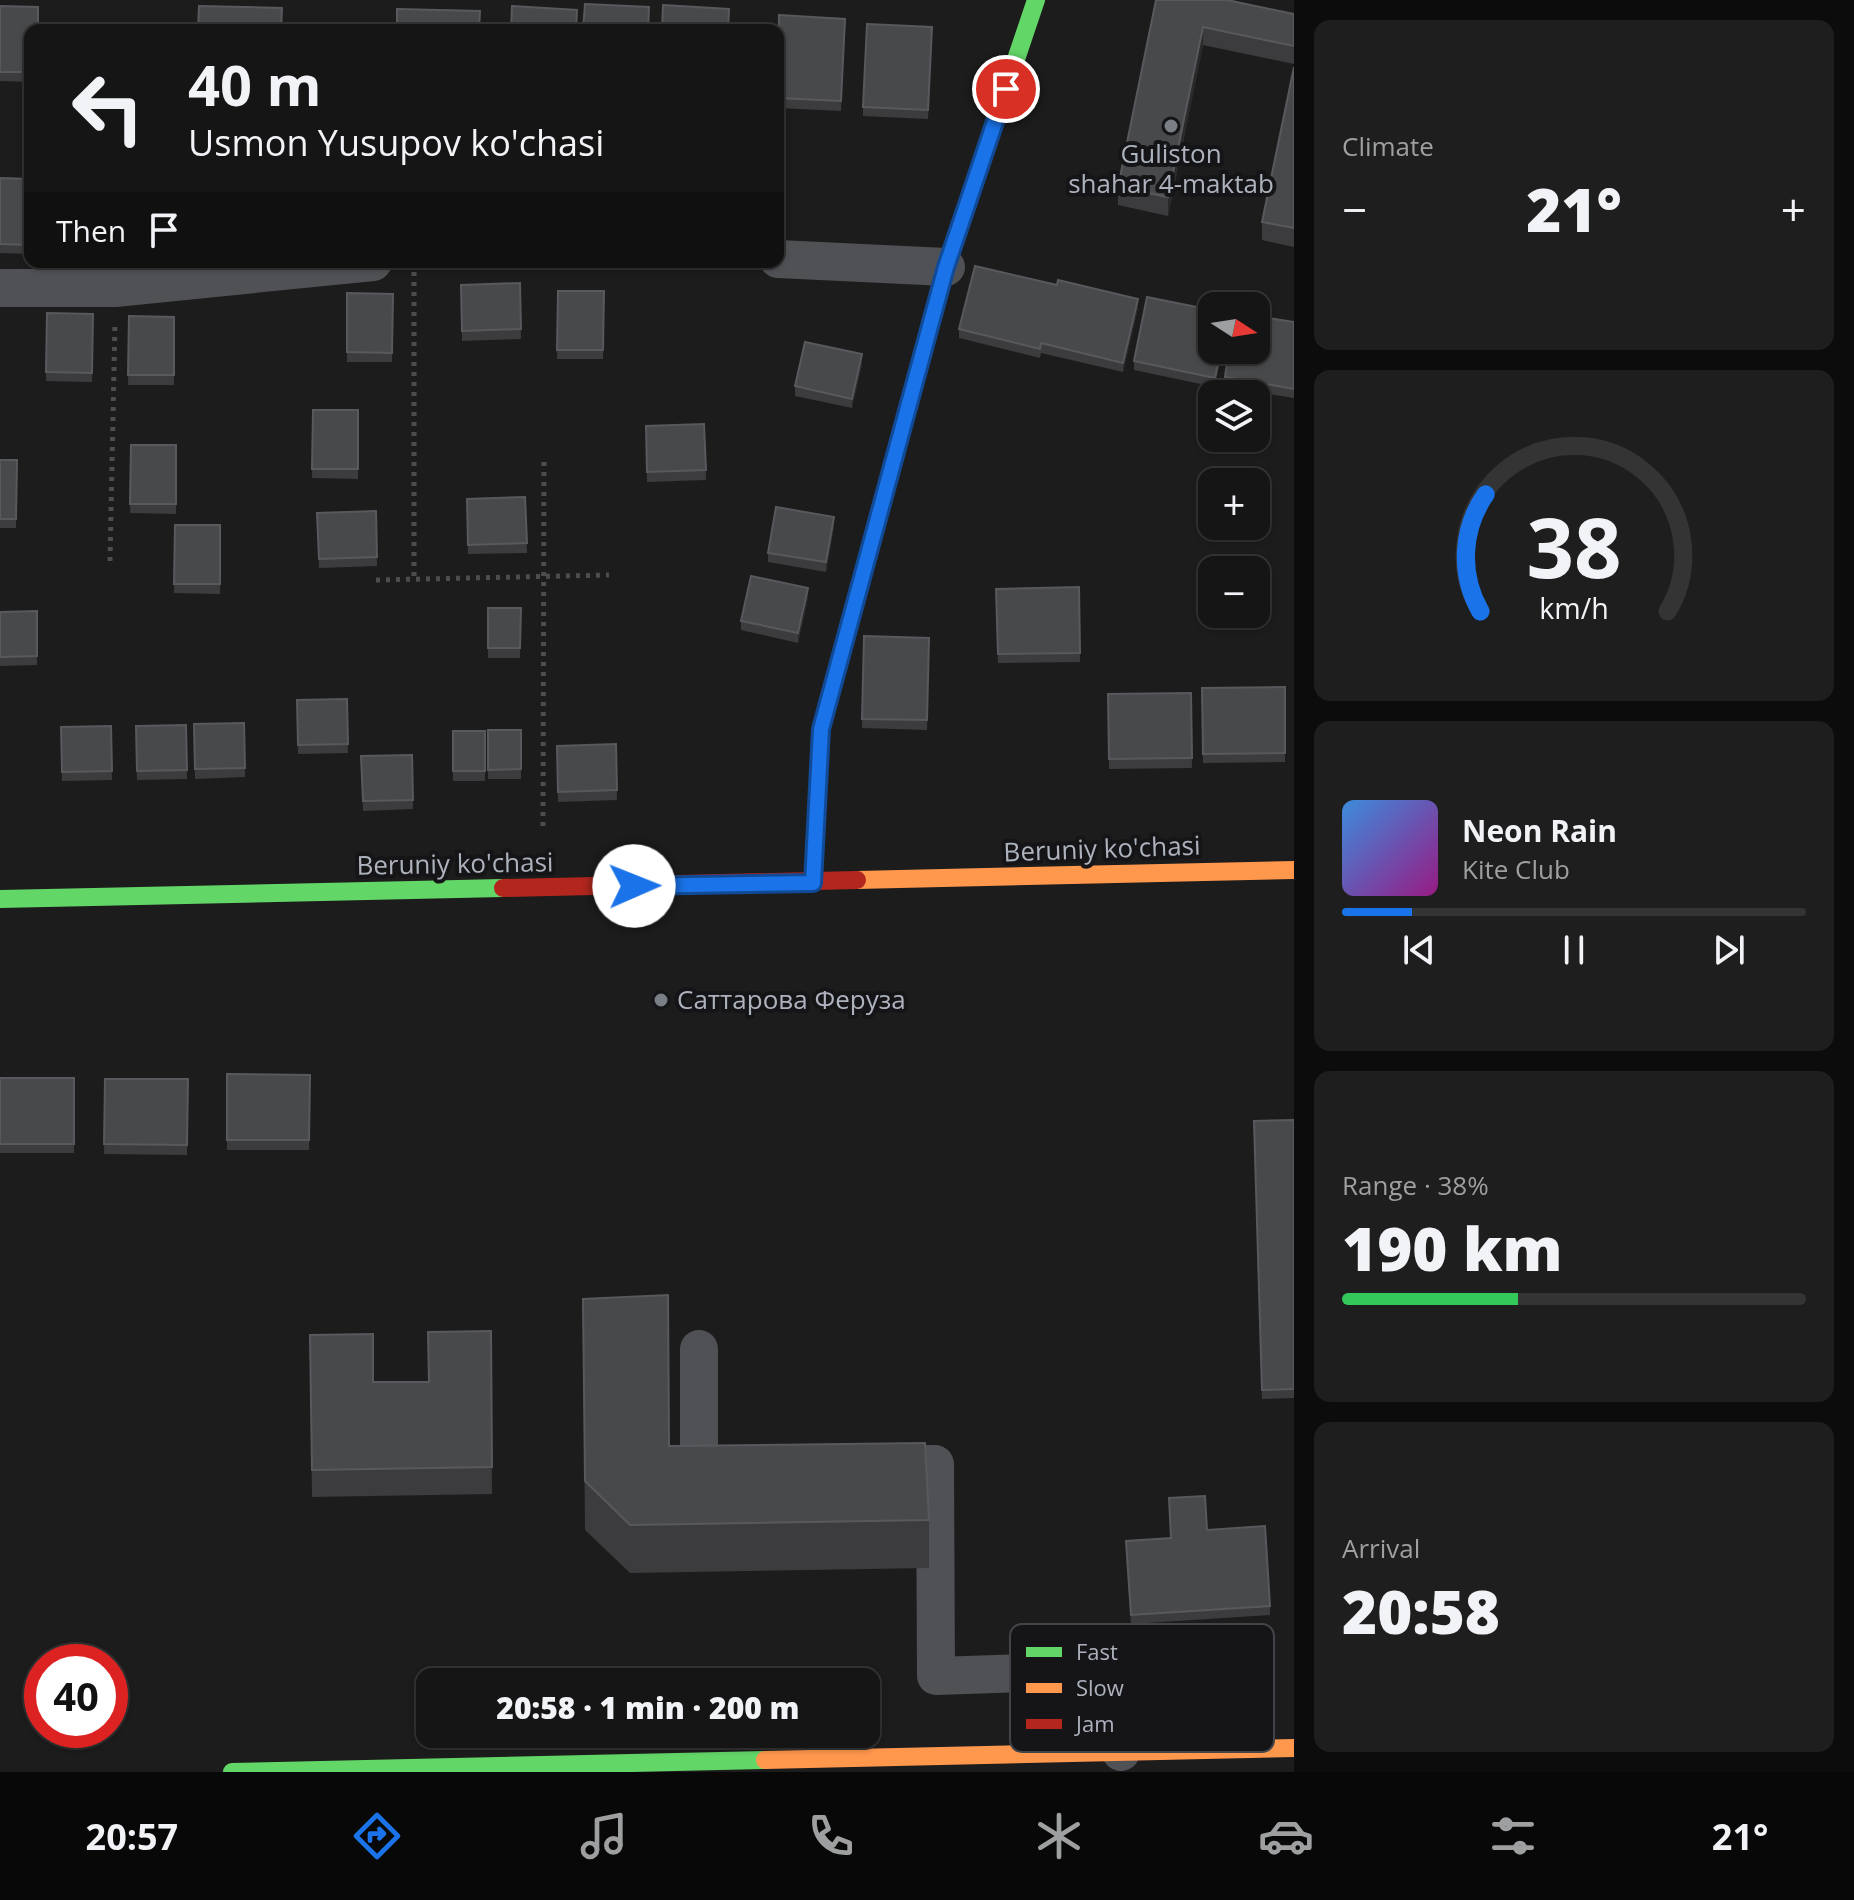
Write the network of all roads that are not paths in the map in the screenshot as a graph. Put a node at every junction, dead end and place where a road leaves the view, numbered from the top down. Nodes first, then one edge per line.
1 (1036, 0) edge
2 (784, 259) edge
3 (946, 267) junction
4 (313, 268) edge
5 (0, 288) edge
6 (1294, 870) edge
7 (813, 883) junction
8 (0, 899) edge
9 (699, 1349) dead end
10 (762, 1465) edge
11 (841, 1465) edge
12 (1010, 1674) edge
13 (1274, 1748) edge
14 (1294, 1748) edge
15 (1121, 1752) edge
16 (232, 1772) edge

1 - 3 main road
2 - 3 street
3 - 7 main road
4 - 5 street
6 - 7 main road, Beruniy ko'chasi
7 - 8 main road, Beruniy ko'chasi
9 - 10 street
11 - 12 street
13 - 14 main road
15 - 16 main road

